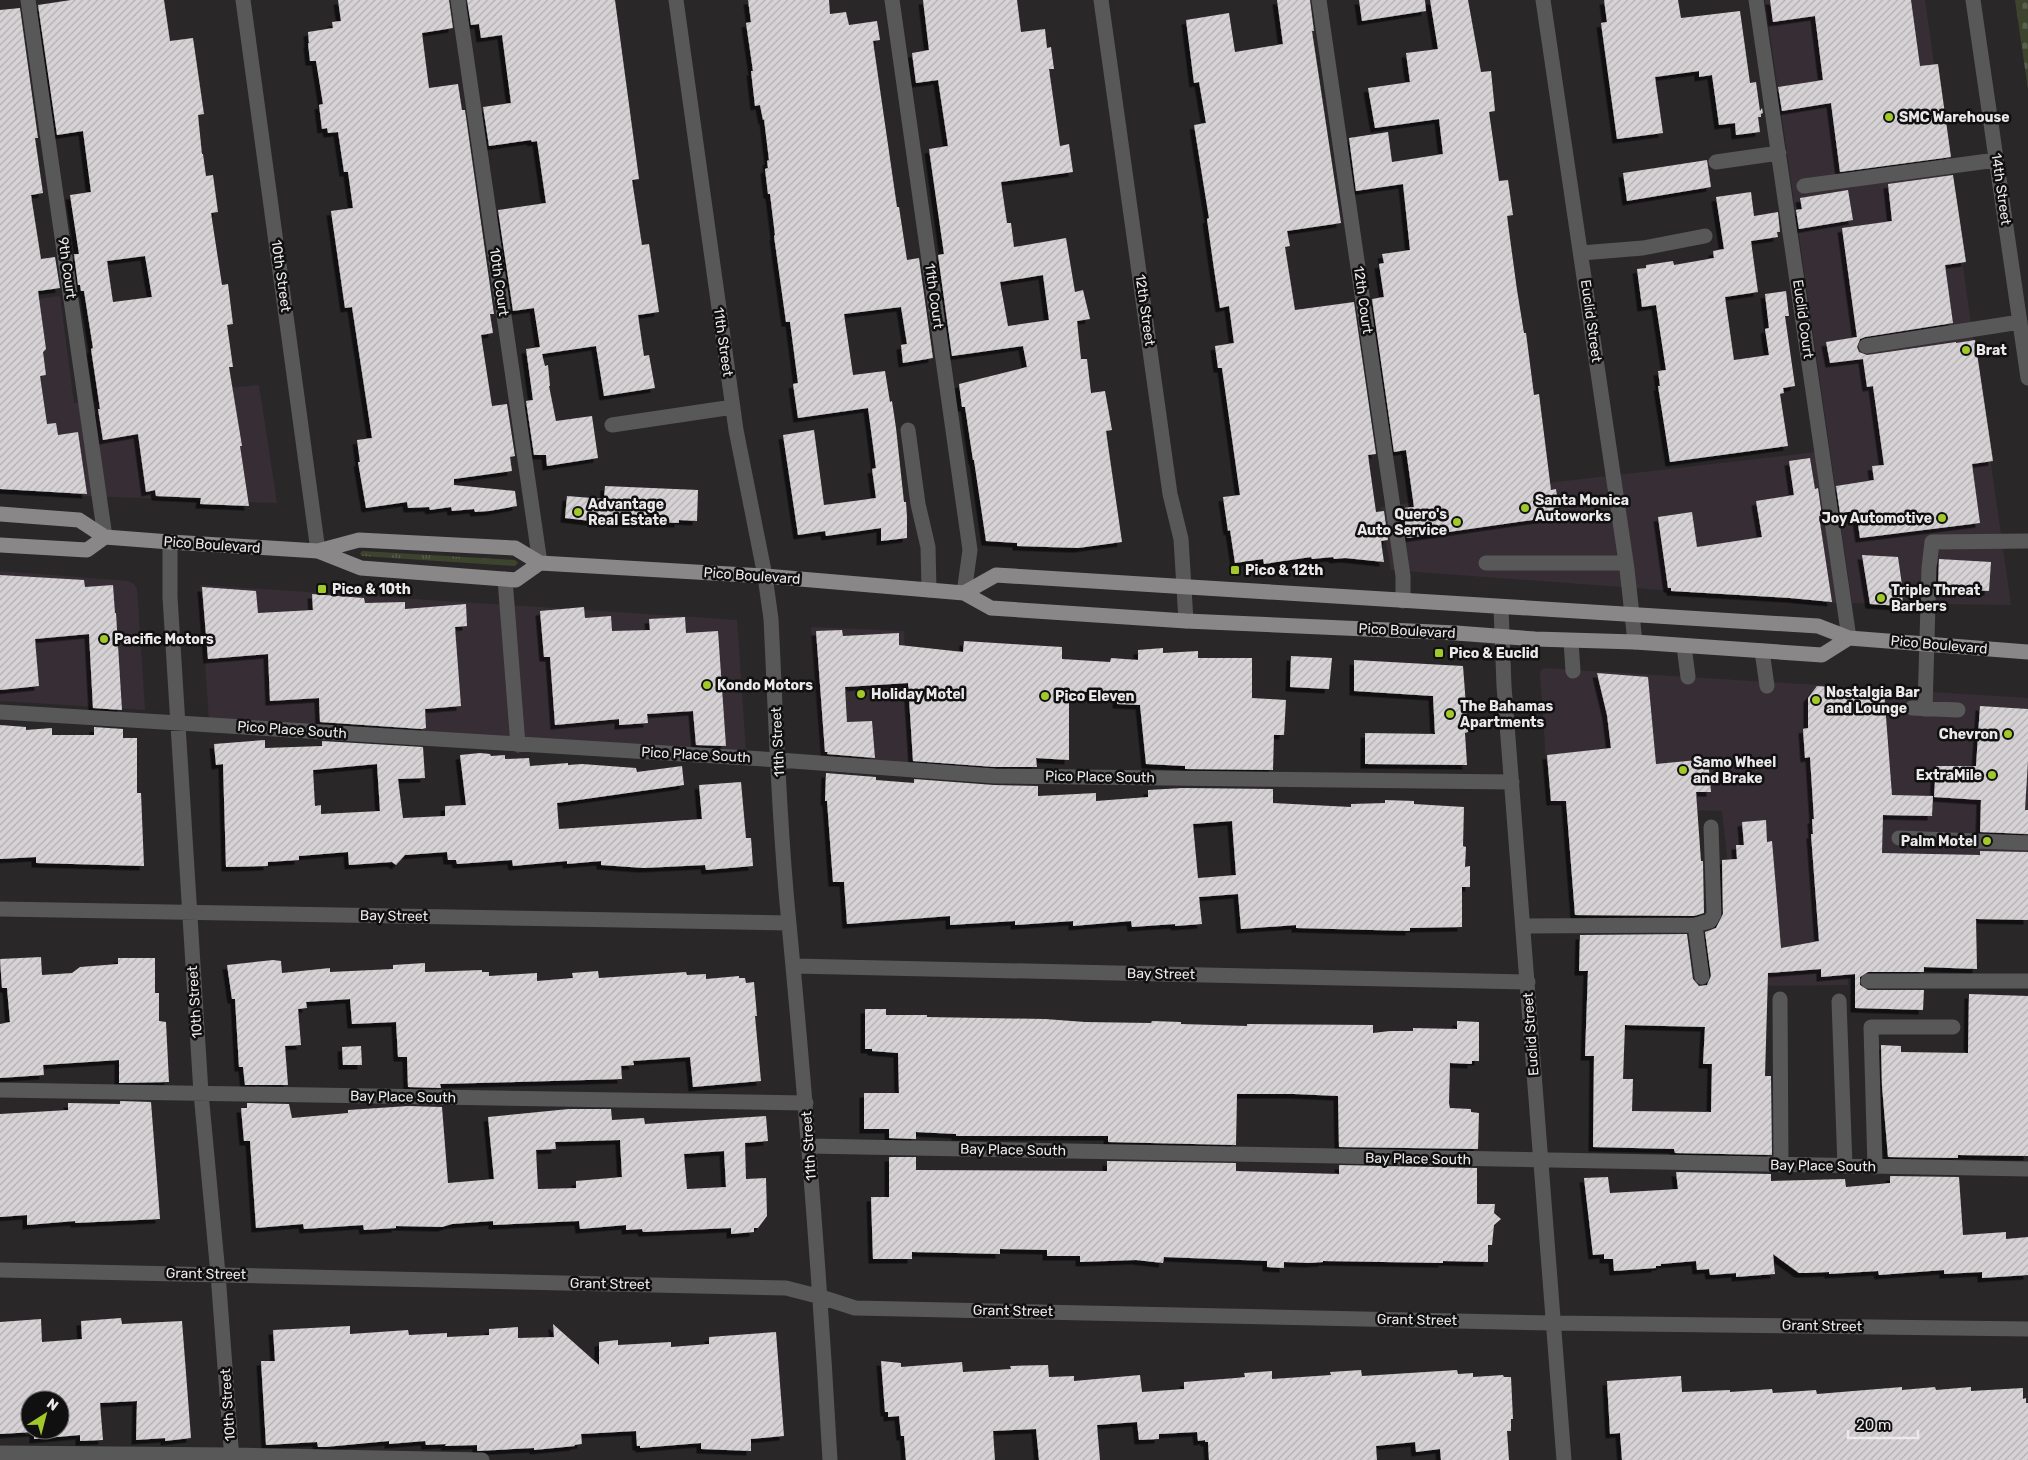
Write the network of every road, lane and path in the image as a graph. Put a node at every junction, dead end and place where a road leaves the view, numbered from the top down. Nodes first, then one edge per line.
1 (28, 0) edge
2 (242, 0) edge
3 (458, 0) edge
4 (676, 0) edge
5 (892, 0) edge
6 (1101, 0) edge
7 (1320, 0) edge
8 (1544, 0) edge
9 (1756, 0) edge
10 (1973, 0) edge
11 (1779, 152) junction
12 (1996, 160) junction
13 (1716, 162) dead end
14 (1804, 186) dead end
15 (1706, 236) dead end
16 (1582, 253) junction
17 (2020, 322) junction
18 (1866, 346) dead end
19 (2028, 378) edge
20 (732, 407) junction
21 (612, 425) dead end
22 (908, 430) dead end
23 (0, 514) edge
24 (105, 536) junction
25 (2028, 541) edge
26 (170, 542) junction
27 (0, 545) edge
28 (318, 551) junction
29 (540, 563) junction
30 (1486, 563) dead end
31 (1626, 563) junction
32 (765, 576) junction
33 (505, 579) junction
34 (1185, 587) junction
35 (929, 590) junction
36 (964, 593) junction
37 (1403, 601) junction
38 (1501, 607) junction
39 (1633, 615) junction
40 (1186, 621) junction
41 (1501, 636) junction
42 (1849, 638) junction
43 (1570, 640) junction
44 (1635, 642) junction
45 (1927, 644) junction
46 (1684, 646) junction
47 (1762, 652) junction
48 (2028, 652) edge
49 (1573, 671) dead end
50 (1688, 677) dead end
51 (1767, 686) dead end
52 (1958, 710) dead end
53 (0, 712) edge
54 (178, 723) junction
55 (518, 744) junction
56 (778, 760) junction
57 (1512, 782) junction
58 (1712, 828) dead end
59 (1899, 838) dead end
60 (2028, 843) edge
61 (0, 909) edge
62 (190, 912) junction
63 (789, 924) junction
64 (1695, 925) junction
65 (1523, 926) junction
66 (794, 966) junction
67 (1702, 977) dead end
68 (1868, 981) dead end
69 (2028, 981) edge
70 (1528, 982) junction
71 (1780, 999) dead end
72 (1839, 1001) dead end
73 (1953, 1027) dead end
74 (0, 1090) edge
75 (201, 1093) junction
76 (806, 1103) junction
77 (808, 1146) junction
78 (1541, 1161) junction
79 (1781, 1165) junction
80 (1845, 1166) junction
81 (1875, 1166) junction
82 (2028, 1169) edge
83 (0, 1270) edge
84 (218, 1274) junction
85 (821, 1297) junction
86 (1552, 1323) junction
87 (2028, 1329) edge
88 (0, 1453) edge
89 (231, 1457) edge
90 (482, 1460) edge
91 (830, 1460) edge
92 (1564, 1460) edge

1 - 24 street, 9th Court
2 - 28 street, 10th Street
3 - 29 street, 10th Court
4 - 20 street, 11th Street
5 - 36 street, 11th Court
6 - 34 street, 12th Street
7 - 37 street, 12th Court
8 - 16 street, Euclid Street
9 - 11 street, Euclid Court
10 - 12 street, 14th Street
11 - 13 street
11 - 42 street, Euclid Court
12 - 14 street
12 - 17 street, 14th Street
15 - 16 street
16 - 31 street, Euclid Street
17 - 18 street
17 - 19 street, 14th Street
20 - 21 street
20 - 32 street, 11th Street
22 - 35 street
23 - 24 main road, Pico Boulevard
24 - 26 main road, Pico Boulevard
24 - 27 main road
25 - 45 street
26 - 28 main road, Pico Boulevard
26 - 54 street, 10th Street
28 - 29 main road, Pico Boulevard
28 - 33 main road, Pico Boulevard
29 - 32 main road, Pico Boulevard
29 - 33 main road, Pico Boulevard
30 - 31 street
31 - 39 street, Euclid Street
32 - 35 main road, Pico Boulevard
32 - 56 street, 11th Street
33 - 55 street
34 - 36 main road, Pico Boulevard
34 - 37 main road, Pico Boulevard
34 - 40 street, 12th Street
35 - 36 main road, Pico Boulevard
36 - 40 main road, Pico Boulevard
37 - 38 main road, Pico Boulevard
38 - 39 main road, Pico Boulevard
38 - 41 street, Euclid Street
39 - 42 main road, Pico Boulevard
39 - 44 street, Euclid Street
40 - 41 main road, Pico Boulevard
41 - 43 main road, Pico Boulevard
41 - 57 street, Euclid Street
42 - 45 main road, Pico Boulevard
42 - 47 main road, Pico Boulevard
43 - 44 main road, Pico Boulevard
43 - 49 street
44 - 46 main road, Pico Boulevard
45 - 48 main road, Pico Boulevard
45 - 52 street
46 - 47 main road, Pico Boulevard
46 - 50 street
47 - 51 street
53 - 54 street, Pico Place South
54 - 55 street, Pico Place South
54 - 62 street, 10th Street
55 - 56 street, Pico Place South
56 - 57 street, Pico Place South
56 - 63 street, 11th Street
57 - 65 street, Euclid Street
58 - 64 street
59 - 60 street
61 - 62 street, Bay Street
62 - 63 street, Bay Street
62 - 75 street, 10th Street
63 - 66 street, 11th Street
64 - 65 street
64 - 67 street
65 - 70 street, Euclid Street
66 - 70 street, Bay Street
66 - 76 street, 11th Street
68 - 69 street
70 - 78 street, Euclid Street
71 - 79 street
72 - 80 street
73 - 81 street
74 - 75 street, Bay Place South
75 - 76 street, Bay Place South
75 - 84 street, 10th Street
76 - 77 street, 11th Street
77 - 78 street, Bay Place South
77 - 85 street, 11th Street
78 - 79 street, Bay Place South
78 - 86 street, Euclid Street
79 - 80 street, Bay Place South
80 - 81 street, Bay Place South
81 - 82 street, Bay Place South
83 - 84 street, Grant Street
84 - 85 street, Grant Street
84 - 89 street, 10th Street
85 - 86 street, Grant Street
85 - 91 street, 11th Street
86 - 87 street, Grant Street
86 - 92 street, Euclid Street
88 - 89 street
89 - 90 street

